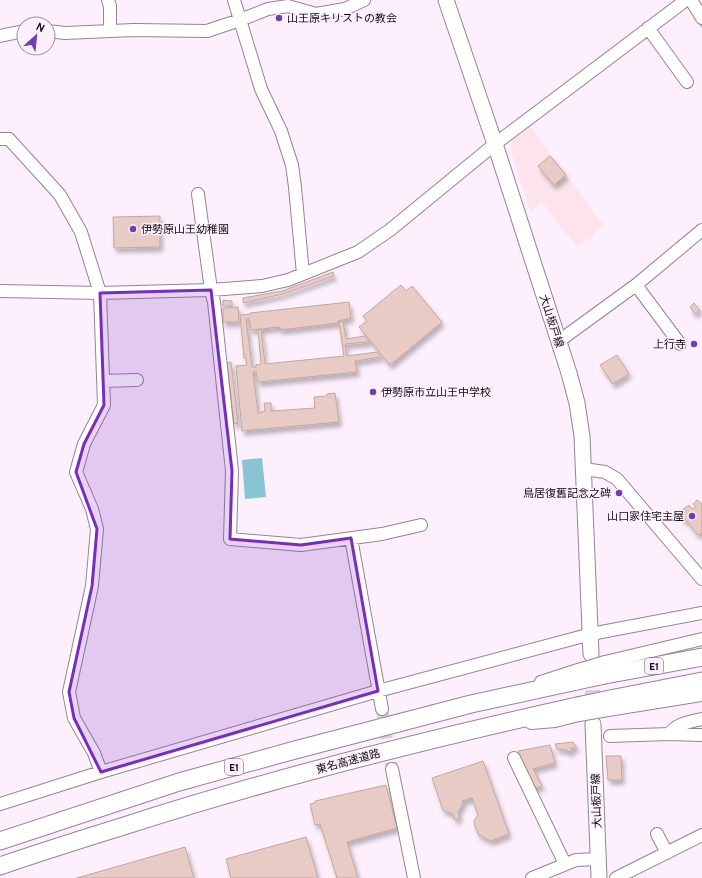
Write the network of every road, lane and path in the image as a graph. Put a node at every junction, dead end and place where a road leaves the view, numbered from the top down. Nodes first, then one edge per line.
1 (108, 0) edge
2 (234, 0) edge
3 (364, 0) edge
4 (446, 0) edge
5 (686, 0) edge
6 (690, 0) edge
7 (344, 4) edge
8 (702, 18) edge
9 (240, 20) junction
10 (648, 28) junction
11 (110, 31) junction
12 (56, 32) edge
13 (16, 33) edge
14 (0, 36) edge
15 (686, 82) dead end
16 (0, 139) edge
17 (495, 144) junction
18 (198, 194) dead end
19 (702, 230) edge
20 (303, 274) junction
21 (636, 285) junction
22 (211, 290) junction
23 (0, 291) edge
24 (100, 293) junction
25 (559, 341) junction
26 (680, 344) dead end
27 (137, 380) dead end
28 (103, 381) junction
29 (584, 469) junction
30 (420, 525) dead end
31 (352, 538) junction
32 (702, 579) edge
33 (702, 613) edge
34 (591, 634) junction
35 (702, 639) edge
36 (591, 654) tunnel mouth
37 (702, 657) edge
38 (605, 669) junction
39 (702, 682) edge
40 (378, 691) junction
41 (702, 695) edge
42 (609, 704) junction
43 (382, 709) tunnel mouth
44 (702, 719) edge
45 (593, 724) tunnel mouth
46 (669, 734) junction
47 (702, 735) edge
48 (610, 736) dead end
49 (514, 758) dead end
50 (392, 769) tunnel mouth
51 (101, 772) junction
52 (0, 804) edge
53 (656, 834) dead end
54 (702, 835) edge
55 (0, 841) edge
56 (667, 853) junction
57 (598, 859) junction
58 (565, 864) junction
59 (0, 866) edge
60 (414, 878) edge
61 (532, 878) edge
62 (599, 878) edge
63 (616, 878) edge

1 - 11 street
2 - 9 street
3 - 7 street
4 - 17 main road, 大山板戸線
5 - 10 street
6 - 8 street
7 - 9 street
9 - 11 street
9 - 20 street
10 - 15 street
10 - 17 street
11 - 12 street
13 - 14 street
16 - 24 street
17 - 20 street
17 - 25 main road, 大山板戸線
18 - 22 street
19 - 21 street
20 - 22 street
21 - 25 street
21 - 26 street
22 - 24 street
22 - 31 street
23 - 24 street
24 - 28 street
25 - 29 main road, 大山板戸線
27 - 28 street
28 - 51 street
29 - 32 street
29 - 34 main road, 大山板戸線
30 - 31 street
31 - 40 street
33 - 34 street
34 - 36 main road, 大山板戸線
34 - 40 street
35 - 38 street
37 - 38 highway, E1
38 - 55 highway, E1, bridge
39 - 42 highway, 東名高速道路 / E1
40 - 43 street
40 - 51 street
41 - 42 street
42 - 59 highway, 東名高速道路 / E1, bridge
44 - 46 street
45 - 57 main road, 大山板戸線
46 - 47 street
46 - 48 street
49 - 58 street
50 - 60 street
51 - 52 street
53 - 56 street
54 - 56 street
56 - 63 street
57 - 58 street
57 - 62 main road, 大山板戸線
58 - 61 street

